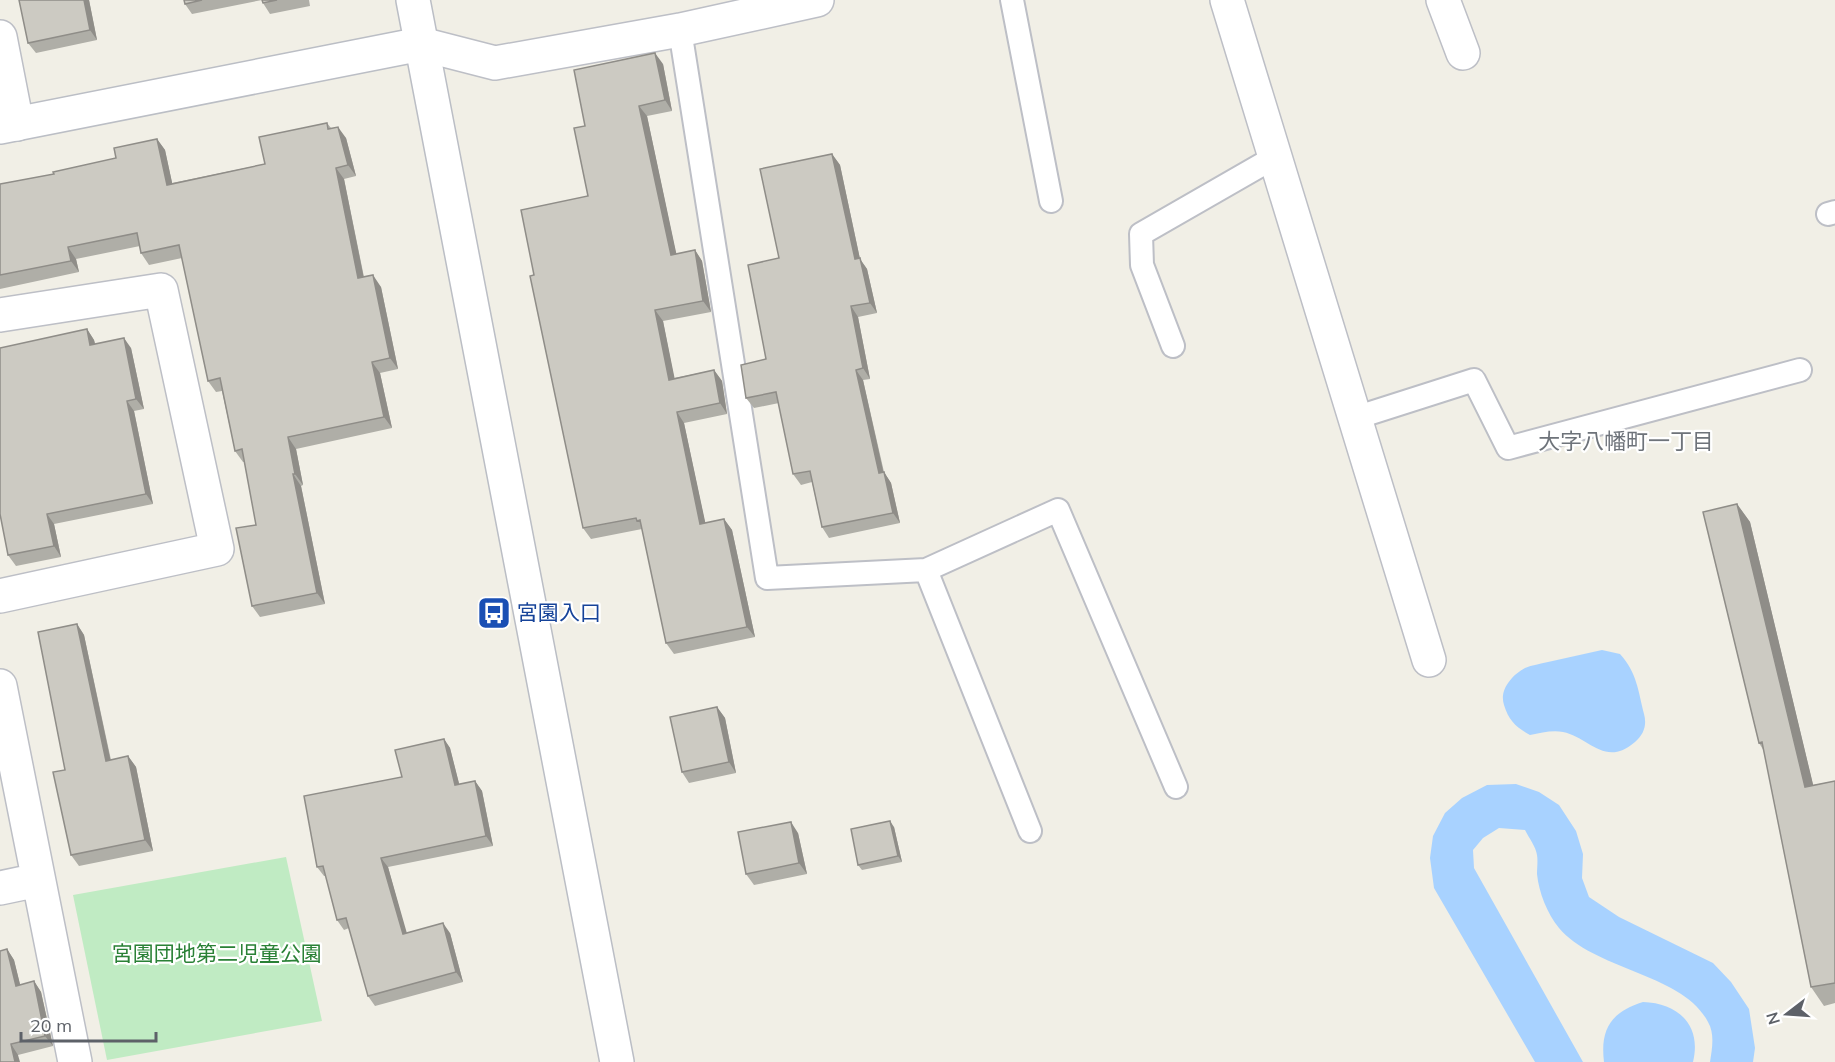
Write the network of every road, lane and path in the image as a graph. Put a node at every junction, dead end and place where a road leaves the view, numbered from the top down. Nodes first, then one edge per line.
1 (413, 0) edge
2 (818, 0) edge
3 (1012, 0) edge
4 (1227, 0) edge
5 (1443, 0) edge
6 (680, 30) junction
7 (0, 37) edge
8 (421, 44) junction
9 (1462, 53) dead end
10 (9, 126) edge
11 (1275, 157) junction
12 (1051, 201) dead end
13 (0, 315) edge
14 (1173, 346) dead end
15 (1800, 370) dead end
16 (1355, 418) junction
17 (926, 570) junction
18 (0, 596) edge
19 (1429, 660) dead end
20 (0, 686) edge
21 (1176, 787) dead end
22 (1030, 831) dead end
23 (38, 880) junction
24 (0, 888) edge
25 (75, 1062) edge
26 (617, 1062) edge

1 - 8 street
2 - 6 street
3 - 12 lane
4 - 11 street
5 - 9 street
6 - 8 street
6 - 17 lane
7 - 10 street
8 - 10 street
8 - 26 street
11 - 14 lane
11 - 16 street
13 - 18 street
15 - 16 lane
16 - 19 street
17 - 21 lane
17 - 22 lane
20 - 23 street
23 - 24 street
23 - 25 street

